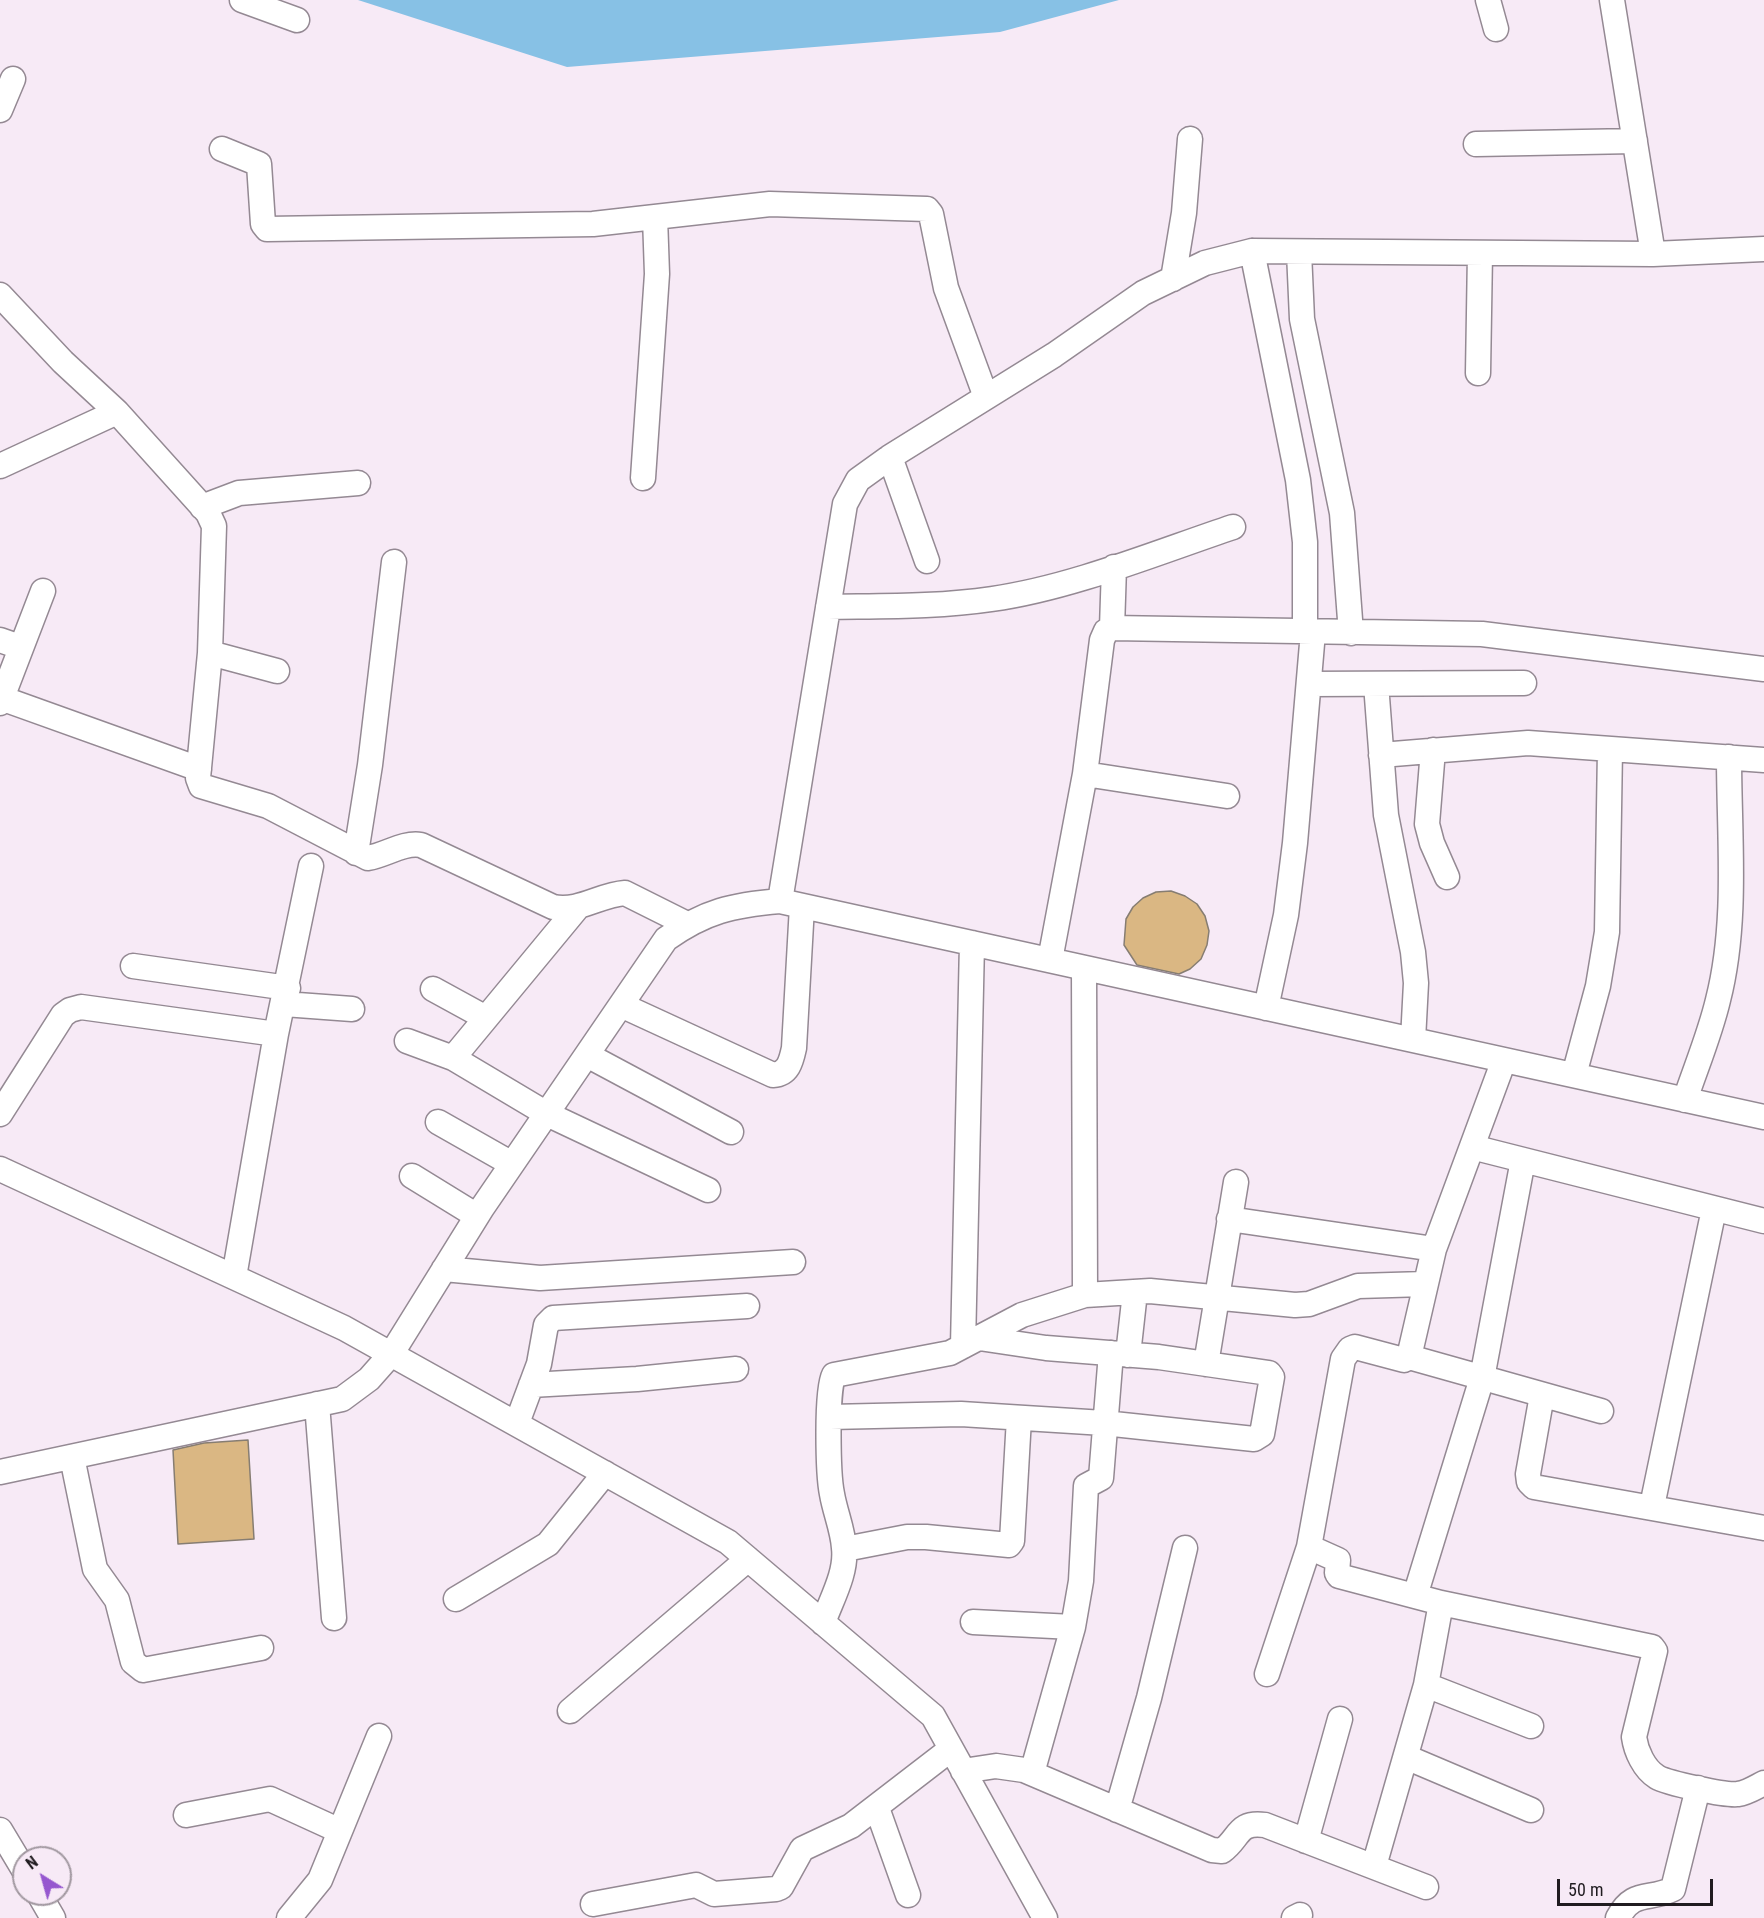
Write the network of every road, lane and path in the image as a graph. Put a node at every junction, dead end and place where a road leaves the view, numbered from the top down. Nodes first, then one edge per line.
1 (242, 0) edge
2 (1488, 0) edge
3 (1612, 0) edge
4 (297, 20) dead end
5 (1496, 29) dead end
6 (13, 79) dead end
7 (0, 110) edge
8 (1190, 139) dead end
9 (1635, 141) junction
10 (1476, 144) dead end
11 (222, 149) dead end
12 (655, 216) junction
13 (1764, 249) edge
14 (1251, 251) junction
15 (1299, 252) junction
16 (1480, 252) junction
17 (1653, 254) junction
18 (1173, 279) junction
19 (0, 295) edge
20 (1478, 373) dead end
21 (986, 397) junction
22 (117, 412) junction
23 (890, 457) junction
24 (0, 466) edge
25 (643, 478) dead end
26 (358, 483) dead end
27 (202, 507) junction
28 (1233, 527) dead end
29 (927, 561) dead end
30 (394, 562) dead end
31 (1113, 567) junction
32 (43, 591) dead end
33 (828, 607) junction
34 (1112, 628) junction
35 (1309, 632) junction
36 (1351, 633) junction
37 (10, 644) edge
38 (210, 653) junction
39 (1764, 669) edge
40 (277, 671) dead end
41 (1524, 683) dead end
42 (1309, 684) junction
43 (1376, 684) junction
44 (1, 700) edge
45 (1610, 749) junction
46 (1433, 750) junction
47 (1382, 755) junction
48 (1729, 757) junction
49 (1764, 760) edge
50 (199, 770) junction
51 (1085, 774) junction
52 (1227, 796) dead end
53 (356, 854) junction
54 (311, 866) dead end
55 (1447, 877) dead end
56 (791, 903) junction
57 (577, 908) junction
58 (687, 924) junction
59 (972, 943) junction
60 (1050, 960) junction
61 (133, 966) dead end
62 (1084, 968) junction
63 (433, 989) dead end
64 (286, 996) junction
65 (621, 1005) junction
66 (1266, 1008) junction
67 (352, 1010) dead end
68 (486, 1018) junction
69 (276, 1034) junction
70 (1413, 1040) junction
71 (407, 1041) dead end
72 (587, 1055) junction
73 (453, 1058) junction
74 (1504, 1060) junction
75 (1574, 1076) junction
76 (1685, 1100) junction
77 (0, 1114) edge
78 (547, 1114) junction
79 (1764, 1117) edge
80 (438, 1122) dead end
81 (731, 1132) dead end
82 (1472, 1147) junction
83 (1522, 1160) junction
84 (512, 1164) junction
85 (0, 1169) edge
86 (412, 1176) dead end
87 (1236, 1182) dead end
88 (708, 1190) dead end
89 (1714, 1209) junction
90 (477, 1216) junction
91 (1229, 1219) junction
92 (1764, 1221) edge
93 (1434, 1250) junction
94 (793, 1262) dead end
95 (444, 1269) junction
96 (234, 1277) junction
97 (1425, 1284) junction
98 (1135, 1292) junction
99 (1085, 1295) junction
100 (1215, 1298) junction
101 (747, 1306) dead end
102 (971, 1342) junction
103 (392, 1353) junction
104 (1119, 1354) junction
105 (1409, 1357) junction
106 (1206, 1364) junction
107 (736, 1369) dead end
108 (1482, 1378) junction
109 (531, 1385) junction
110 (1542, 1395) junction
111 (317, 1404) junction
112 (1601, 1411) dead end
113 (830, 1417) junction
114 (1020, 1418) junction
115 (517, 1423) junction
116 (1104, 1423) junction
117 (72, 1457) junction
118 (0, 1472) edge
119 (605, 1473) junction
120 (1652, 1506) junction
121 (1764, 1527) edge
122 (1309, 1547) junction
123 (1185, 1548) dead end
124 (844, 1549) junction
125 (748, 1559) junction
126 (1415, 1596) junction
127 (456, 1599) dead end
128 (1441, 1603) junction
129 (334, 1618) dead end
130 (973, 1622) dead end
131 (823, 1623) junction
132 (1073, 1627) junction
133 (261, 1648) dead end
134 (1267, 1674) dead end
135 (1426, 1685) junction
136 (570, 1711) dead end
137 (1340, 1719) dead end
138 (1531, 1726) dead end
139 (379, 1736) dead end
140 (951, 1749) junction
141 (1406, 1756) junction
142 (963, 1771) junction
143 (1032, 1773) junction
144 (1764, 1783) edge
145 (1698, 1788) junction
146 (878, 1808) junction
147 (1118, 1810) junction
148 (1531, 1810) dead end
149 (186, 1815) dead end
150 (0, 1830) edge
151 (340, 1831) junction
152 (1306, 1841) junction
153 (12, 1850) edge
154 (1374, 1866) junction
155 (1426, 1887) dead end
156 (908, 1895) dead end
157 (593, 1904) dead end
158 (289, 1918) edge
159 (1045, 1918) edge
160 (1618, 1918) edge

1 - 4 street
2 - 5 street
3 - 9 street
6 - 7 street
8 - 18 street
9 - 10 street
9 - 17 street
11 - 12 street
12 - 21 street
12 - 25 street
13 - 17 street
14 - 15 street
14 - 18 street
14 - 35 street
15 - 16 street
15 - 36 street
16 - 17 street
16 - 20 street
18 - 21 street
19 - 22 street
21 - 23 street
22 - 24 street
22 - 27 street
23 - 29 street
23 - 33 street
26 - 27 street
27 - 38 street
28 - 31 street
30 - 53 street
31 - 33 street
31 - 34 street
32 - 37 street
33 - 56 street
34 - 35 street
34 - 51 street
35 - 36 street
35 - 42 street
36 - 39 street
37 - 44 street
38 - 40 street
38 - 50 street
41 - 43 street
42 - 43 street
42 - 66 street
43 - 47 street
44 - 50 street
45 - 46 street
45 - 48 street
45 - 75 street
46 - 47 street
46 - 55 street
47 - 70 street
48 - 49 street
48 - 76 street
50 - 53 street
51 - 52 street
51 - 60 street
53 - 57 street
54 - 64 street
56 - 58 street
56 - 59 street
56 - 65 street
57 - 58 street
57 - 68 street
58 - 65 street
59 - 60 street
59 - 102 street
60 - 62 street
61 - 64 street
62 - 66 street
62 - 99 street
63 - 68 street
64 - 67 street
64 - 69 street
65 - 72 street
66 - 70 street
68 - 73 street
69 - 77 street
69 - 96 street
70 - 74 street
71 - 73 street
72 - 78 street
72 - 81 street
73 - 78 street
74 - 75 street
74 - 82 street
75 - 76 street
76 - 79 street
78 - 84 street
78 - 88 street
80 - 84 street
82 - 83 street
82 - 93 street
83 - 89 street
83 - 108 street
84 - 90 street
85 - 96 street
86 - 90 street
87 - 91 street
89 - 92 street
89 - 120 street
90 - 95 street
91 - 93 street
91 - 100 street
93 - 97 street
94 - 95 street
95 - 103 street
96 - 103 street
97 - 100 street
97 - 105 street
98 - 99 street
98 - 100 street
98 - 104 street
99 - 102 street
100 - 106 street
101 - 109 street
102 - 104 street
102 - 113 street
103 - 111 street
103 - 115 street
104 - 106 street
104 - 116 street
105 - 108 street
105 - 122 street
106 - 116 street
107 - 109 street
108 - 110 street
108 - 126 street
109 - 115 street
110 - 112 street
110 - 120 street
111 - 117 street
111 - 129 street
113 - 114 street
113 - 124 street
114 - 116 street
114 - 124 street
115 - 119 street
116 - 132 street
117 - 118 street
117 - 133 street
119 - 125 street
119 - 127 street
120 - 121 street
122 - 126 street
122 - 134 street
123 - 147 street
124 - 131 street
125 - 131 street
125 - 136 street
126 - 128 street
128 - 135 street
128 - 145 street
130 - 132 street
131 - 140 street
132 - 143 street
135 - 138 street
135 - 141 street
137 - 152 street
139 - 151 street
140 - 142 street
140 - 146 street
141 - 148 street
141 - 154 street
142 - 143 street
142 - 159 street
143 - 147 street
144 - 145 street
145 - 160 street
146 - 156 street
146 - 157 street
147 - 152 street
149 - 151 street
150 - 153 street
151 - 158 street
152 - 154 street
154 - 155 street

